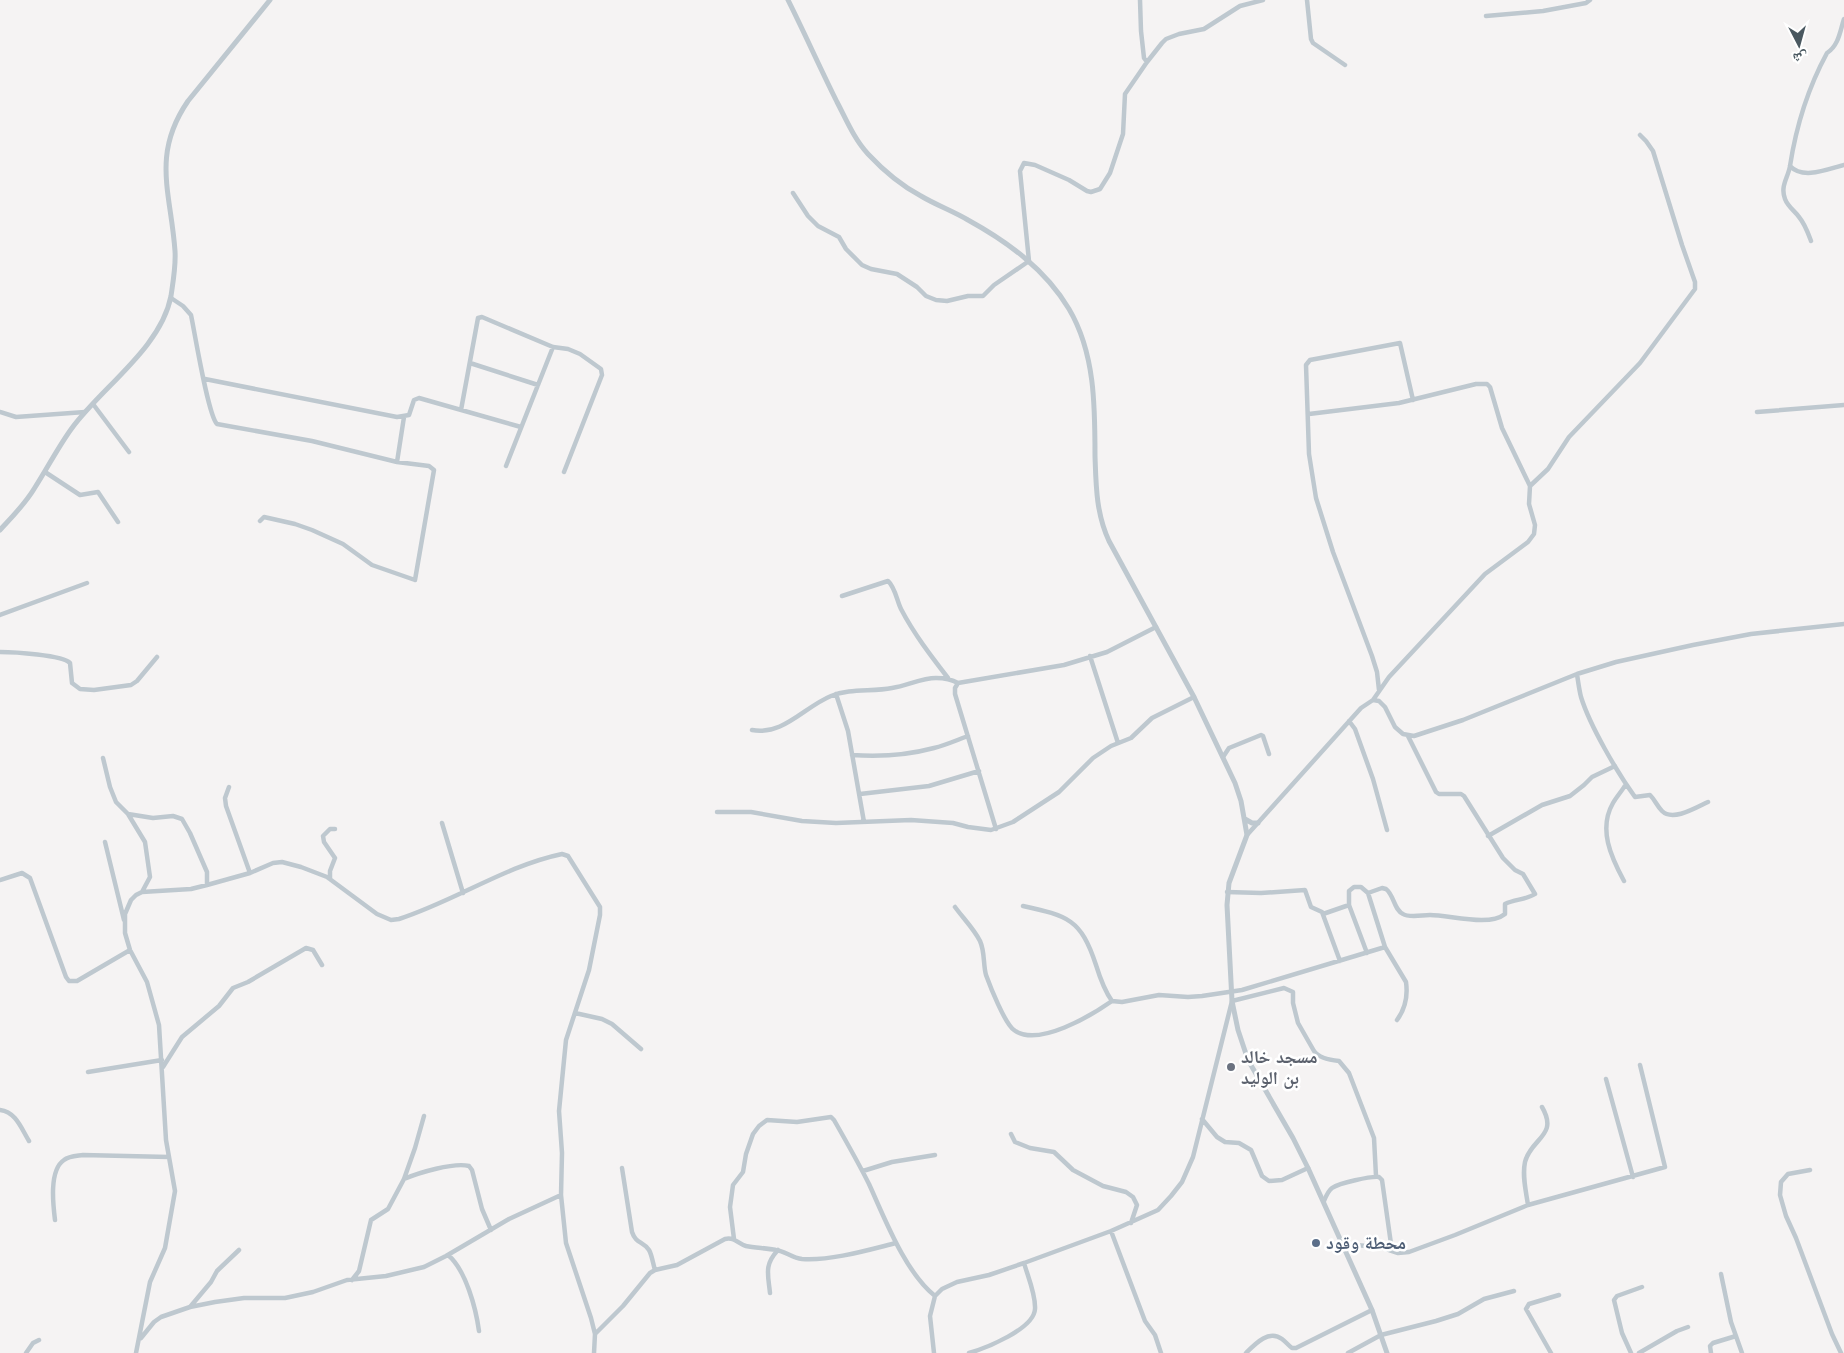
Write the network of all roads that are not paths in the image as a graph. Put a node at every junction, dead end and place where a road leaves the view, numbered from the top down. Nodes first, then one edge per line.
1 (270, 0) edge
2 (788, 0) edge
3 (1140, 0) edge
4 (1263, 0) edge
5 (1307, 0) edge
6 (1590, 0) edge
7 (1486, 16) dead end
8 (1844, 19) edge
9 (1842, 37) edge
10 (1147, 62) junction
11 (1344, 64) dead end
12 (1640, 135) dead end
13 (1844, 165) edge
14 (1790, 166) junction
15 (793, 193) dead end
16 (1811, 241) dead end
17 (1029, 261) junction
18 (170, 298) junction
19 (553, 347) junction
20 (470, 363) junction
21 (204, 379) junction
22 (538, 385) junction
23 (1414, 400) junction
24 (93, 404) junction
25 (1844, 405) edge
26 (461, 410) junction
27 (0, 412) edge
28 (85, 412) junction
29 (1757, 412) dead end
30 (1309, 414) junction
31 (404, 417) junction
32 (521, 427) junction
33 (129, 452) dead end
34 (397, 462) junction
35 (506, 466) dead end
36 (45, 472) junction
37 (564, 472) dead end
38 (1530, 486) junction
39 (260, 521) dead end
40 (118, 522) dead end
41 (0, 530) edge
42 (87, 583) dead end
43 (842, 596) dead end
44 (0, 615) edge
45 (1844, 624) edge
46 (1156, 627) junction
47 (0, 652) edge
48 (1090, 656) junction
49 (157, 657) dead end
50 (1576, 674) junction
51 (948, 678) junction
52 (958, 683) junction
53 (1379, 690) junction
54 (836, 694) junction
55 (1194, 698) junction
56 (1373, 700) junction
57 (1349, 721) junction
58 (752, 730) dead end
59 (968, 736) junction
60 (1408, 736) junction
61 (1118, 743) junction
62 (1270, 754) dead end
63 (852, 755) junction
64 (1223, 757) junction
65 (103, 758) dead end
66 (1615, 766) junction
67 (979, 771) junction
68 (1626, 784) junction
69 (229, 787) dead end
70 (860, 794) junction
71 (1708, 802) dead end
72 (717, 812) dead end
73 (128, 814) junction
74 (1245, 819) junction
75 (864, 822) junction
76 (442, 823) dead end
77 (1258, 823) junction
78 (996, 828) junction
79 (335, 829) dead end
80 (1387, 830) dead end
81 (1247, 835) junction
82 (1488, 836) junction
83 (105, 842) dead end
84 (250, 873) junction
85 (0, 880) edge
86 (330, 880) junction
87 (1624, 881) dead end
88 (207, 885) junction
89 (142, 892) junction
90 (1227, 892) junction
91 (1368, 892) junction
92 (463, 893) junction
93 (1349, 905) junction
94 (1023, 906) dead end
95 (955, 907) dead end
96 (1323, 914) junction
97 (125, 924) junction
98 (1384, 947) junction
99 (130, 950) junction
100 (1367, 953) junction
101 (1340, 961) junction
102 (322, 966) dead end
103 (1232, 992) junction
104 (1232, 1000) junction
105 (1112, 1001) junction
106 (575, 1013) junction
107 (1398, 1020) dead end
108 (641, 1049) dead end
109 (162, 1060) junction
110 (1640, 1065) dead end
111 (162, 1068) junction
112 (88, 1072) dead end
113 (1606, 1079) dead end
114 (1542, 1107) dead end
115 (0, 1110) edge
116 (424, 1116) dead end
117 (1202, 1119) junction
118 (1011, 1134) dead end
119 (29, 1141) dead end
120 (936, 1155) dead end
121 (169, 1157) junction
122 (622, 1168) dead end
123 (1308, 1168) junction
124 (1810, 1170) dead end
125 (862, 1171) junction
126 (1376, 1176) junction
127 (1632, 1177) junction
128 (404, 1179) junction
129 (561, 1195) junction
130 (1324, 1201) junction
131 (1528, 1205) junction
132 (55, 1220) dead end
133 (1131, 1223) junction
134 (491, 1230) junction
135 (1111, 1231) junction
136 (734, 1239) junction
137 (896, 1243) junction
138 (1344, 1247) junction
139 (239, 1250) dead end
140 (778, 1250) junction
141 (1392, 1251) junction
142 (448, 1255) junction
143 (1024, 1263) junction
144 (654, 1270) junction
145 (1721, 1274) dead end
146 (352, 1280) junction
147 (1642, 1287) dead end
148 (1514, 1291) dead end
149 (770, 1293) dead end
150 (1559, 1295) dead end
151 (935, 1296) junction
152 (190, 1307) junction
153 (1372, 1310) junction
154 (143, 1317) junction
155 (154, 1322) junction
156 (1688, 1327) dead end
157 (480, 1332) dead end
158 (595, 1334) junction
159 (1381, 1335) junction
160 (1736, 1336) junction
161 (140, 1339) junction
162 (39, 1340) dead end
163 (26, 1353) edge
164 (136, 1353) edge
165 (594, 1353) edge
166 (934, 1353) edge
167 (969, 1353) edge
168 (1161, 1353) edge
169 (1246, 1353) edge
170 (1348, 1353) edge
171 (1387, 1353) edge
172 (1551, 1353) edge
173 (1631, 1353) edge
174 (1639, 1353) edge
175 (1711, 1353) edge
176 (1742, 1353) edge
177 (1841, 1353) edge

1 - 18 street
2 - 17 street
3 - 10 street
4 - 10 street
5 - 11 street
6 - 7 street
8 - 9 street
9 - 14 street
10 - 17 street
12 - 38 street
13 - 14 street
14 - 16 street
15 - 17 street
17 - 46 street
18 - 21 street
18 - 24 street
19 - 20 street
19 - 22 street
19 - 37 street
20 - 22 street
20 - 26 street
21 - 31 street
21 - 34 street
22 - 32 street
23 - 30 street
23 - 30 street
23 - 38 street
24 - 28 street
24 - 33 street
25 - 29 street
26 - 31 street
26 - 32 street
27 - 28 street
28 - 36 street
30 - 53 street
31 - 34 street
32 - 35 street
34 - 39 street
36 - 40 street
36 - 41 street
38 - 53 street
42 - 44 street
43 - 51 street
45 - 50 street
46 - 48 street
46 - 55 street
47 - 49 street
48 - 52 street
48 - 61 street
50 - 60 street
50 - 66 street
51 - 52 street
51 - 54 street
52 - 59 street
53 - 56 street
54 - 58 street
54 - 63 street
55 - 61 street
55 - 64 street
56 - 57 street
56 - 60 street
57 - 77 street
57 - 80 street
59 - 63 street
59 - 67 street
60 - 82 street
61 - 78 street
62 - 64 street
63 - 70 street
64 - 74 street
65 - 73 street
66 - 68 street
66 - 82 street
67 - 70 street
67 - 78 street
68 - 71 street
68 - 87 street
69 - 84 street
70 - 75 street
72 - 75 street
73 - 88 street
73 - 89 street
74 - 77 street
74 - 81 street
75 - 78 street
76 - 92 street
77 - 81 street
79 - 86 street
81 - 90 street
82 - 91 street
83 - 97 street
84 - 86 street
84 - 88 street
85 - 99 street
86 - 92 street
88 - 89 street
89 - 97 street
90 - 96 street
90 - 103 street
91 - 93 street
91 - 98 street
92 - 106 street
93 - 96 street
93 - 100 street
94 - 105 street
95 - 105 street
96 - 101 street
97 - 99 street
98 - 100 street
98 - 107 street
99 - 109 street
100 - 101 street
101 - 103 street
102 - 111 street
103 - 104 street
103 - 105 street
104 - 117 street
104 - 123 street
104 - 126 street
106 - 108 street
106 - 129 street
109 - 111 street
109 - 112 street
110 - 127 street
111 - 121 street
113 - 127 street
114 - 131 street
115 - 119 street
116 - 128 street
117 - 123 street
117 - 133 street
118 - 133 street
120 - 125 street
121 - 132 street
121 - 154 street
122 - 144 street
123 - 130 street
124 - 177 street
125 - 136 street
125 - 137 street
126 - 130 street
126 - 141 street
127 - 131 street
128 - 134 street
128 - 146 street
129 - 134 street
129 - 158 street
130 - 138 street
131 - 141 street
133 - 135 street
134 - 142 street
135 - 143 street
135 - 168 street
136 - 140 street
136 - 144 street
137 - 140 street
137 - 151 street
138 - 141 street
138 - 153 street
139 - 152 street
140 - 149 street
142 - 146 street
142 - 157 street
143 - 151 street
143 - 167 street
144 - 158 street
145 - 160 street
146 - 152 street
147 - 173 street
148 - 159 street
150 - 172 street
151 - 166 street
152 - 155 street
153 - 159 street
153 - 169 street
154 - 155 street
154 - 161 street
155 - 161 street
156 - 174 street
158 - 165 street
159 - 170 street
159 - 171 street
160 - 175 street
160 - 176 street
161 - 164 street
162 - 163 street

